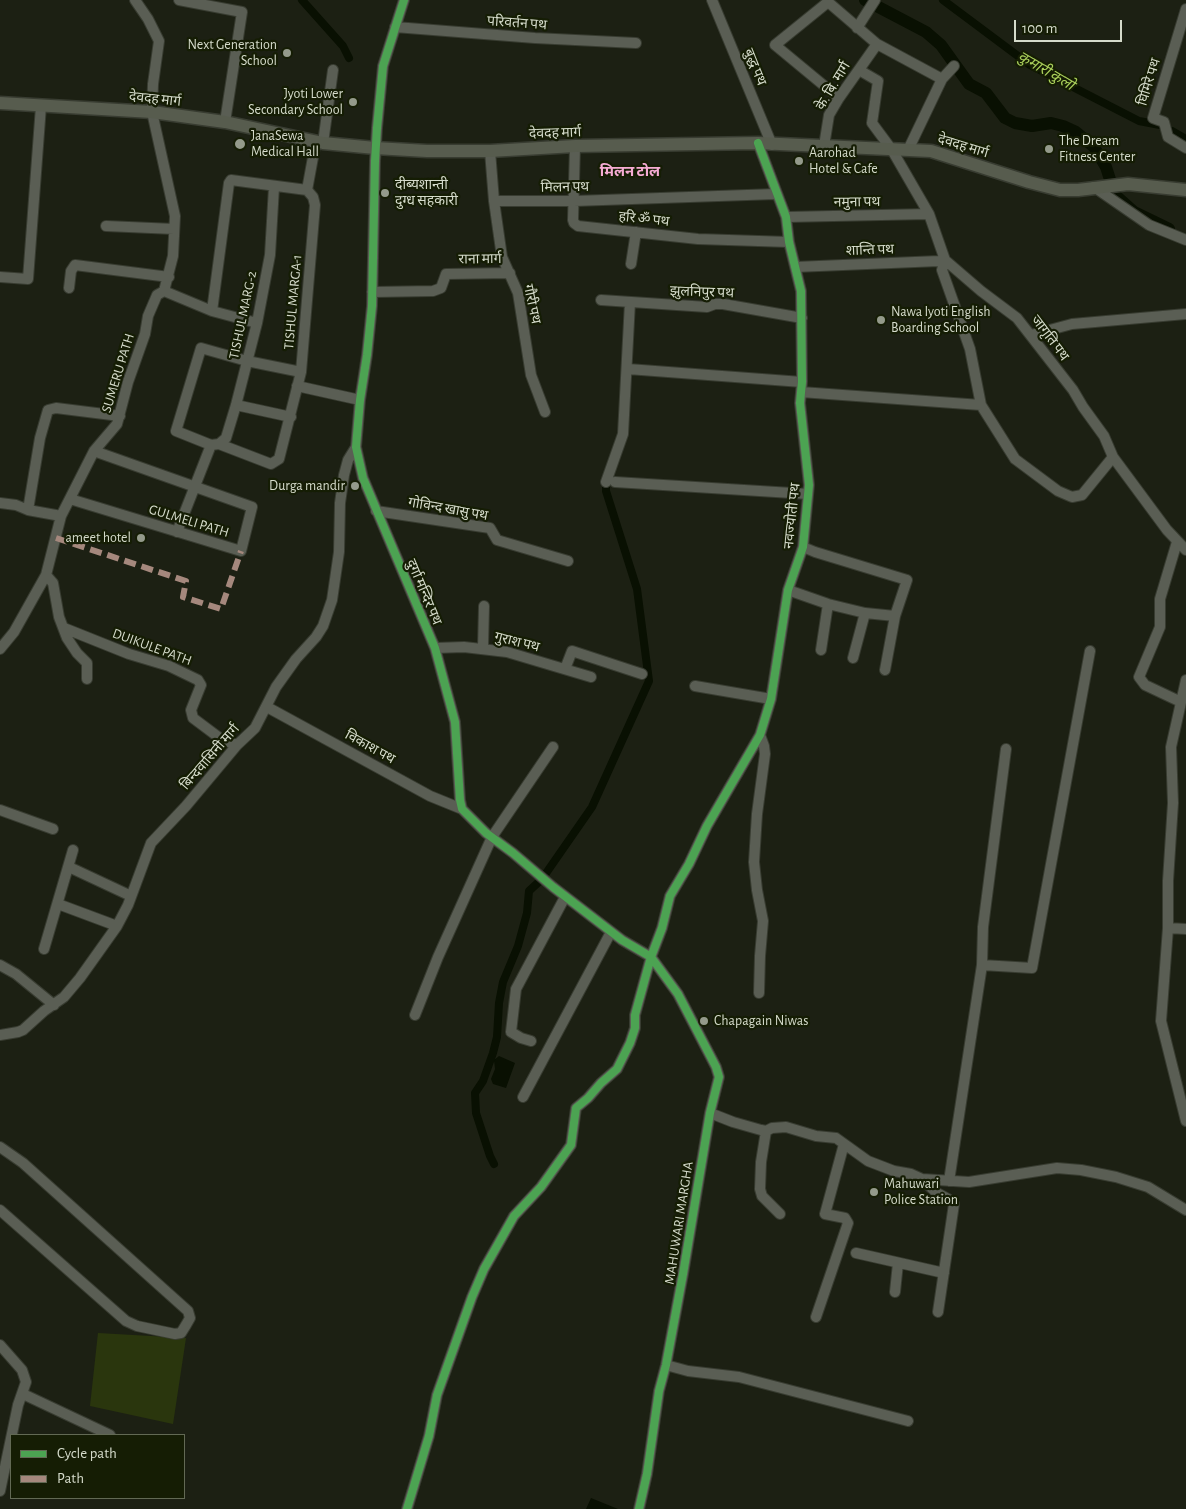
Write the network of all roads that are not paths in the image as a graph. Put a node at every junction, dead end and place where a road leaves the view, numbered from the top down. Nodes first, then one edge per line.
1 (135, 0) edge
2 (179, 0) edge
3 (404, 0) edge
4 (712, 0) edge
5 (873, 3) edge
6 (1186, 9) edge
7 (395, 26) junction
8 (858, 28) junction
9 (636, 43) dead end
10 (877, 44) junction
11 (954, 66) dead end
12 (333, 70) dead end
13 (859, 70) junction
14 (942, 79) junction
15 (839, 98) junction
16 (0, 103) edge
17 (41, 106) junction
18 (152, 112) junction
19 (225, 122) junction
20 (320, 142) junction
21 (758, 144) junction
22 (772, 145) junction
23 (575, 146) junction
24 (824, 146) junction
25 (375, 148) junction
26 (1186, 148) edge
27 (490, 150) junction
28 (892, 150) junction
29 (908, 150) junction
30 (274, 187) junction
31 (1094, 188) junction
32 (307, 190) junction
33 (1186, 190) edge
34 (776, 194) junction
35 (494, 201) junction
36 (574, 201) junction
37 (929, 214) junction
38 (786, 217) junction
39 (106, 226) dead end
40 (174, 230) junction
41 (636, 232) junction
42 (1186, 240) edge
43 (789, 242) junction
44 (945, 260) junction
45 (631, 264) dead end
46 (795, 267) junction
47 (510, 273) junction
48 (0, 277) edge
49 (169, 277) junction
50 (70, 288) dead end
51 (164, 290) junction
52 (372, 292) junction
53 (601, 300) dead end
54 (630, 302) junction
55 (212, 311) junction
56 (1186, 314) edge
57 (802, 318) junction
58 (257, 323) junction
59 (1031, 335) junction
60 (247, 361) junction
61 (628, 369) junction
62 (301, 372) junction
63 (297, 386) junction
64 (802, 387) junction
65 (360, 400) junction
66 (236, 405) junction
67 (981, 406) junction
68 (545, 412) dead end
69 (120, 416) junction
70 (291, 417) junction
71 (215, 444) junction
72 (356, 447) junction
73 (94, 451) junction
74 (1113, 457) junction
75 (195, 488) junction
76 (808, 494) junction
77 (70, 499) junction
78 (0, 502) edge
79 (28, 510) junction
80 (376, 511) junction
81 (61, 516) junction
82 (177, 532) junction
83 (1177, 542) junction
84 (804, 547) junction
85 (1186, 550) edge
86 (568, 561) dead end
87 (46, 575) junction
88 (788, 590) junction
89 (828, 604) junction
90 (484, 606) dead end
91 (865, 613) junction
92 (895, 616) junction
93 (64, 628) junction
94 (435, 648) junction
95 (483, 648) junction
96 (0, 649) edge
97 (821, 650) dead end
98 (1090, 651) dead end
99 (853, 658) dead end
100 (565, 669) junction
101 (885, 670) dead end
102 (642, 674) dead end
103 (591, 677) dead end
104 (87, 679) dead end
105 (1186, 680) edge
106 (695, 686) dead end
107 (771, 699) junction
108 (1183, 705) edge
109 (266, 707) junction
110 (760, 735) junction
111 (237, 745) junction
112 (553, 747) dead end
113 (1006, 749) dead end
114 (462, 809) junction
115 (0, 810) edge
116 (53, 830) dead end
117 (492, 837) junction
118 (73, 850) dead end
119 (69, 867) junction
120 (131, 896) junction
121 (565, 897) junction
122 (58, 904) junction
123 (116, 926) junction
124 (1168, 928) junction
125 (1186, 929) edge
126 (611, 932) junction
127 (44, 949) dead end
128 (651, 957) junction
129 (0, 965) edge
130 (982, 965) junction
131 (760, 993) dead end
132 (54, 1005) junction
133 (415, 1015) dead end
134 (0, 1034) edge
135 (531, 1041) dead end
136 (523, 1098) dead end
137 (710, 1113) junction
138 (1186, 1121) edge
139 (766, 1131) junction
140 (844, 1144) junction
141 (0, 1147) edge
142 (922, 1179) junction
143 (949, 1180) junction
144 (0, 1210) edge
145 (1186, 1210) edge
146 (780, 1214) dead end
147 (856, 1253) dead end
148 (898, 1263) junction
149 (944, 1273) junction
150 (895, 1292) dead end
151 (938, 1312) dead end
152 (816, 1317) dead end
153 (0, 1345) edge
154 (666, 1364) junction
155 (23, 1394) junction
156 (908, 1421) dead end
157 (12, 1434) edge
158 (108, 1434) edge
159 (10, 1443) edge
160 (0, 1491) edge
161 (407, 1509) edge
162 (638, 1509) edge

1 - 18 street, SUMERU PATH
2 - 19 street
3 - 7 street, दुर्गा मन्दिर पथ
4 - 22 street, बुद्ध पथ
5 - 8 street
6 - 26 street, घिमिरे पथ
7 - 9 street, परिवर्तन पथ
7 - 25 street, दुर्गा मन्दिर पथ
8 - 10 street
8 - 15 street
10 - 13 street, के. बि. मार्ग
10 - 14 street
11 - 14 street
12 - 20 street
13 - 15 street, के. बि. मार्ग
13 - 28 street
14 - 29 street
15 - 24 street, के. बि. मार्ग
16 - 17 main road, देवदह मार्ग
17 - 18 main road, देवदह मार्ग
17 - 48 street
18 - 19 main road, देवदह मार्ग
18 - 40 street, SUMERU PATH
19 - 20 main road, देवदह मार्ग
20 - 25 main road, देवदह मार्ग
20 - 32 street
21 - 22 main road, देवदह मार्ग
21 - 23 main road, देवदह मार्ग
21 - 34 street, नवज्योती पथ
22 - 24 main road, देवदह मार्ग
23 - 27 main road, देवदह मार्ग
23 - 36 street, हरि ॐ पथ
24 - 28 main road, देवदह मार्ग
25 - 27 main road, देवदह मार्ग
25 - 52 street, दुर्गा मन्दिर पथ
27 - 35 street
28 - 29 main road, देवदह मार्ग
28 - 37 street
29 - 31 main road, देवदह मार्ग
30 - 32 street
30 - 55 street
30 - 58 street, TISHUL MARG-2
31 - 33 main road, देवदह मार्ग
31 - 42 street
32 - 62 street, TISHUL MARGA-1
34 - 36 street, मिलन पथ
34 - 38 street, नवज्योती पथ
35 - 36 street, मिलन पथ
35 - 47 street, गौरी पथ
36 - 41 street, हरि ॐ पथ
37 - 38 street, नमुना पथ
37 - 44 street
38 - 43 street, नवज्योती पथ
39 - 40 street
40 - 49 street, SUMERU PATH
41 - 43 street, हरि ॐ पथ
41 - 45 street
43 - 46 street, नवज्योती पथ
44 - 46 street, शान्ति पथ
44 - 59 street, जागृति पथ
44 - 67 street
46 - 57 street, नवज्योती पथ
47 - 52 street, राना मार्ग
47 - 68 street, गौरी पथ
49 - 50 street
49 - 51 street, SUMERU PATH
51 - 55 street
51 - 69 street, SUMERU PATH
52 - 65 street, दुर्गा मन्दिर पथ
53 - 54 street, झुलनिपुर पथ
54 - 57 street, झुलनिपुर पथ
54 - 61 street
55 - 58 street
56 - 59 street
57 - 64 street, नवज्योती पथ
58 - 60 street, TISHUL MARG-2
59 - 74 street, जागृति पथ
60 - 62 street
60 - 66 street, TISHUL MARG-2
60 - 71 street
61 - 64 street
61 - 76 street
62 - 63 street, TISHUL MARGA-1
63 - 65 street
63 - 70 street, TISHUL MARGA-1
64 - 67 street
64 - 76 street, नवज्योती पथ
65 - 72 street, दुर्गा मन्दिर पथ
66 - 70 street
66 - 71 street, TISHUL MARG-2
67 - 74 street
69 - 73 street, SUMERU PATH
69 - 79 street
70 - 71 street, TISHUL MARGA-1
71 - 75 street, TISHUL MARG-2
72 - 80 street, दुर्गा मन्दिर पथ
72 - 109 street, बिन्दवासिनी मार्ग
73 - 75 street, GULMELI PATH
73 - 77 street, SUMERU PATH
74 - 83 street, जागृति पथ
75 - 82 street, TISHUL MARG-2
75 - 82 street, GULMELI PATH
76 - 84 street, नवज्योती पथ
77 - 81 street, SUMERU PATH
77 - 82 street, GULMELI PATH
78 - 79 street
79 - 81 street
80 - 86 street, गोविन्द खासु पथ
80 - 94 street, दुर्गा मन्दिर पथ
81 - 87 street, SUMERU PATH
83 - 85 street, जागृति पथ
83 - 108 street
84 - 88 street, नवज्योती पथ
84 - 92 street
87 - 93 street
87 - 96 street, SUMERU PATH
88 - 89 street
88 - 107 street, नवज्योती पथ
89 - 91 street
89 - 97 street
90 - 95 street
91 - 92 street
91 - 99 street
92 - 101 street
93 - 104 street
93 - 111 street, DUIKULE PATH
94 - 95 street, गुराश पथ
94 - 114 street, दुर्गा मन्दिर पथ
95 - 100 street, गुराश पथ
98 - 130 street
100 - 102 street
100 - 103 street, गुराश पथ
105 - 108 street
106 - 107 street
107 - 110 street, नवज्योती पथ
108 - 124 street
109 - 111 street, बिन्दवासिनी मार्ग
109 - 114 street, विकाश पथ
110 - 128 street, नवज्योती पथ
110 - 131 street
111 - 120 street, बिन्दवासिनी मार्ग
112 - 117 street
113 - 130 street
114 - 117 street
115 - 116 street
117 - 121 street
117 - 133 street
118 - 119 street
119 - 120 street
119 - 122 street
120 - 123 street, बिन्दवासिनी मार्ग
121 - 126 street
121 - 135 street
122 - 123 street
122 - 127 street
123 - 132 street, बिन्दवासिनी मार्ग
124 - 125 street
124 - 138 street
126 - 128 street
126 - 136 street
128 - 137 street, MAHUWARI MARGHA
128 - 161 street, नवज्योती पथ
129 - 132 street
130 - 143 street
132 - 134 street, बिन्दवासिनी मार्ग
137 - 139 street
137 - 154 street, MAHUWARI MARGHA
139 - 140 street
139 - 146 street
140 - 142 street
140 - 152 street
141 - 144 street
142 - 143 street
142 - 149 street
143 - 145 street
147 - 148 street
148 - 149 street
148 - 150 street
149 - 151 street
153 - 155 street
154 - 156 street
154 - 162 street, MAHUWARI MARGHA
155 - 157 street
155 - 158 street
159 - 160 street

